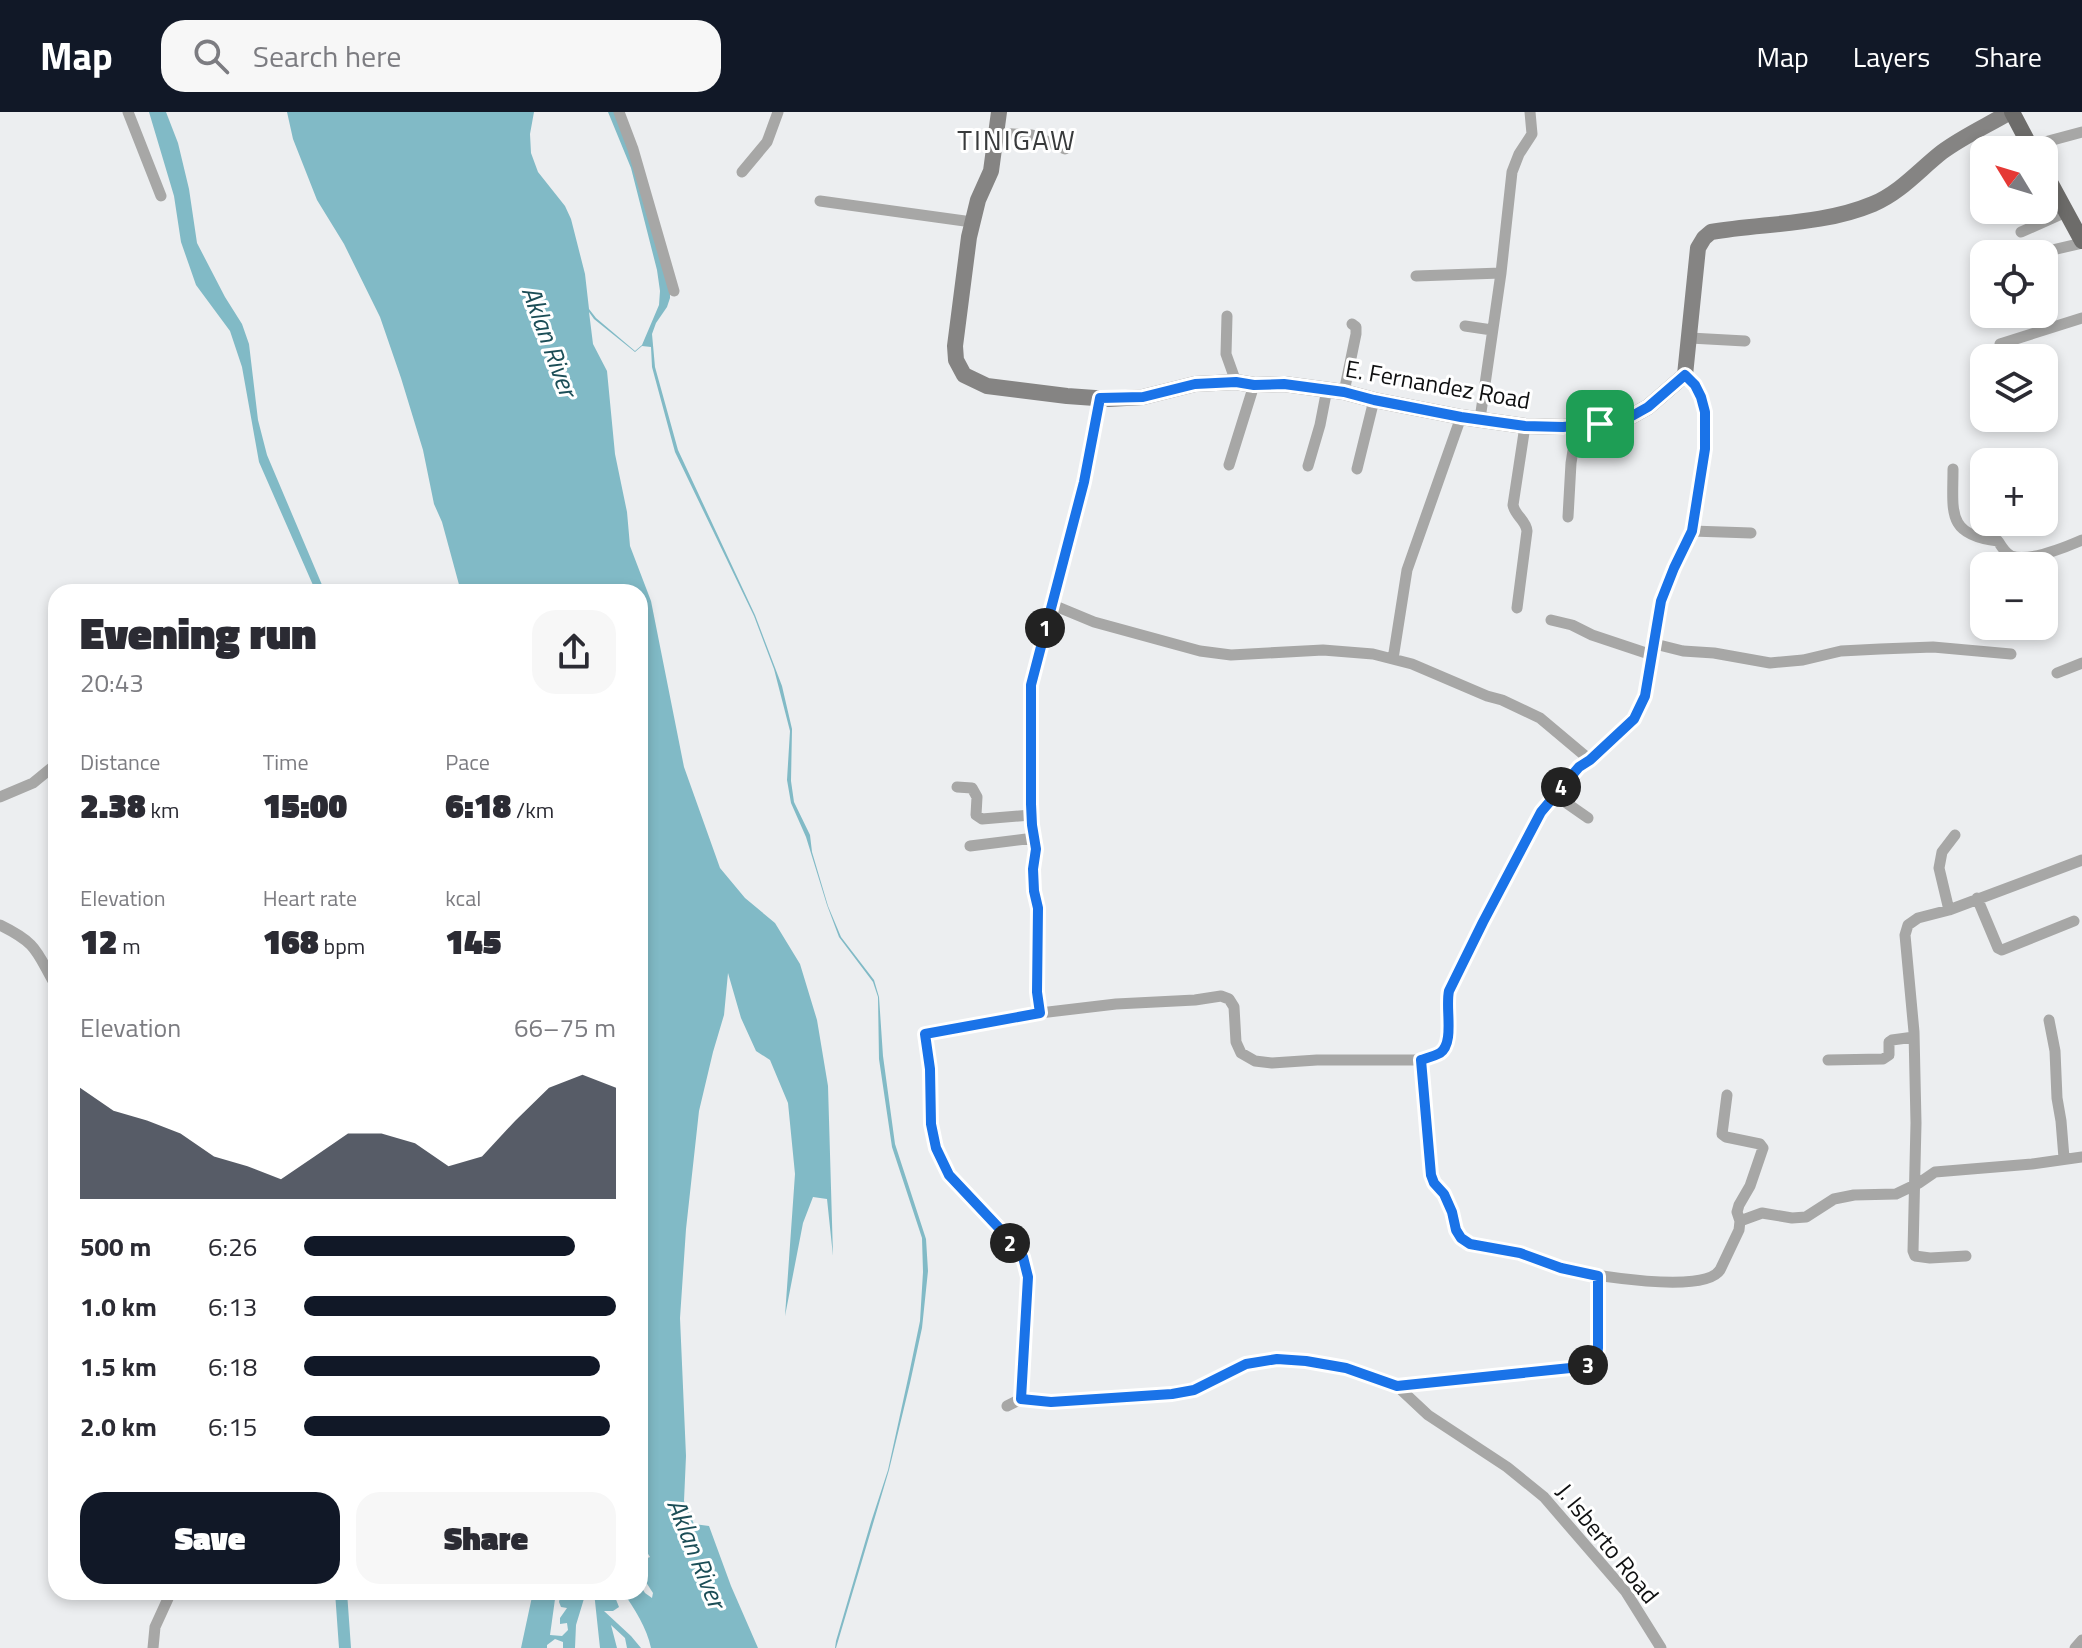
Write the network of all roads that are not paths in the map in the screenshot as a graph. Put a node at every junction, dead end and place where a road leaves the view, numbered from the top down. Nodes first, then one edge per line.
1 (128, 112) edge
2 (619, 112) edge
3 (778, 112) edge
4 (999, 112) edge
5 (1530, 112) edge
6 (2011, 112) edge
7 (2082, 132) edge
8 (997, 133) junction
9 (2024, 136) edge
10 (2058, 140) edge
11 (1065, 149) dead end
12 (742, 172) dead end
13 (161, 196) dead end
14 (2058, 197) edge
15 (820, 201) dead end
16 (2066, 212) junction
17 (972, 222) junction
18 (2021, 232) dead end
19 (2081, 239) edge
20 (2058, 246) edge
21 (1501, 273) junction
22 (1416, 276) dead end
23 (674, 291) dead end
24 (1227, 316) dead end
25 (2082, 318) edge
26 (1352, 324) dead end
27 (1465, 326) dead end
28 (1492, 330) junction
29 (1690, 338) junction
30 (1745, 341) dead end
31 (2000, 344) dead end
32 (1685, 375) junction
33 (1236, 382) junction
34 (1254, 385) junction
35 (1327, 389) junction
36 (1344, 392) junction
37 (1100, 398) junction
38 (1374, 400) junction
39 (1461, 417) junction
40 (1480, 419) junction
41 (1577, 425) junction
42 (1525, 426) junction
43 (1229, 465) dead end
44 (1308, 466) dead end
45 (1357, 469) dead end
46 (1953, 469) dead end
47 (1568, 517) dead end
48 (1692, 531) junction
49 (1751, 533) dead end
50 (2082, 540) edge
51 (1053, 605) junction
52 (1517, 608) dead end
53 (1551, 620) dead end
54 (1653, 649) junction
55 (2011, 654) dead end
56 (1393, 659) junction
57 (2082, 663) edge
58 (2057, 673) dead end
59 (1590, 760) junction
60 (48, 771) edge
61 (957, 787) dead end
62 (1555, 795) junction
63 (0, 797) edge
64 (1031, 815) junction
65 (1588, 818) dead end
66 (1955, 835) dead end
67 (1034, 838) junction
68 (970, 846) dead end
69 (2082, 860) edge
70 (1977, 898) junction
71 (1949, 910) junction
72 (2074, 921) dead end
73 (0, 925) edge
74 (48, 971) edge
75 (1040, 1013) junction
76 (2049, 1020) dead end
77 (1914, 1037) junction
78 (1421, 1060) junction
79 (1828, 1060) dead end
80 (1727, 1095) dead end
81 (2082, 1157) edge
82 (2064, 1158) junction
83 (1914, 1186) junction
84 (1740, 1221) junction
85 (1966, 1256) dead end
86 (1598, 1276) junction
87 (1397, 1386) junction
88 (1021, 1399) junction
89 (1007, 1406) dead end
90 (167, 1600) edge
91 (153, 1648) edge
92 (1661, 1648) edge

1 - 13 street
2 - 23 street
3 - 12 street
4 - 8 street, E. Fernandez Road
5 - 21 street
6 - 9 main road
6 - 29 street
7 - 10 street
8 - 11 street
8 - 17 street, E. Fernandez Road
14 - 16 main road
15 - 17 street
16 - 18 street
16 - 19 main road
17 - 37 street, E. Fernandez Road
19 - 20 street
21 - 22 street
21 - 28 street
24 - 33 street
25 - 31 street
26 - 36 street
27 - 28 street
28 - 40 street
29 - 30 street
29 - 32 street
32 - 41 street, E. Fernandez Road
32 - 48 street
33 - 34 street, E. Fernandez Road
33 - 37 street, E. Fernandez Road
34 - 35 street, E. Fernandez Road
34 - 43 street
35 - 36 street, E. Fernandez Road
35 - 44 street
36 - 38 street, E. Fernandez Road
37 - 51 street
38 - 39 street, E. Fernandez Road
38 - 45 street
39 - 40 street, E. Fernandez Road
39 - 56 street
40 - 42 street, E. Fernandez Road
41 - 42 street, E. Fernandez Road
41 - 47 street
42 - 52 street
46 - 50 street
48 - 49 street
48 - 54 street
51 - 56 street
51 - 64 street
53 - 54 street
54 - 55 street
54 - 59 street
56 - 59 street
57 - 58 street
59 - 62 street
60 - 63 street
61 - 64 street
62 - 65 street
62 - 78 street
64 - 67 street
66 - 71 street
67 - 68 street
67 - 75 street
69 - 70 street
70 - 71 street
70 - 72 street
71 - 77 street
73 - 74 street
75 - 78 street
75 - 88 street
76 - 82 street
77 - 79 street
77 - 83 street
78 - 86 street
80 - 84 street
81 - 82 street
82 - 83 street
83 - 84 street
83 - 85 street
84 - 86 street
86 - 87 street
87 - 88 street
87 - 92 street, J. Isberto Road
88 - 89 street
90 - 91 street

